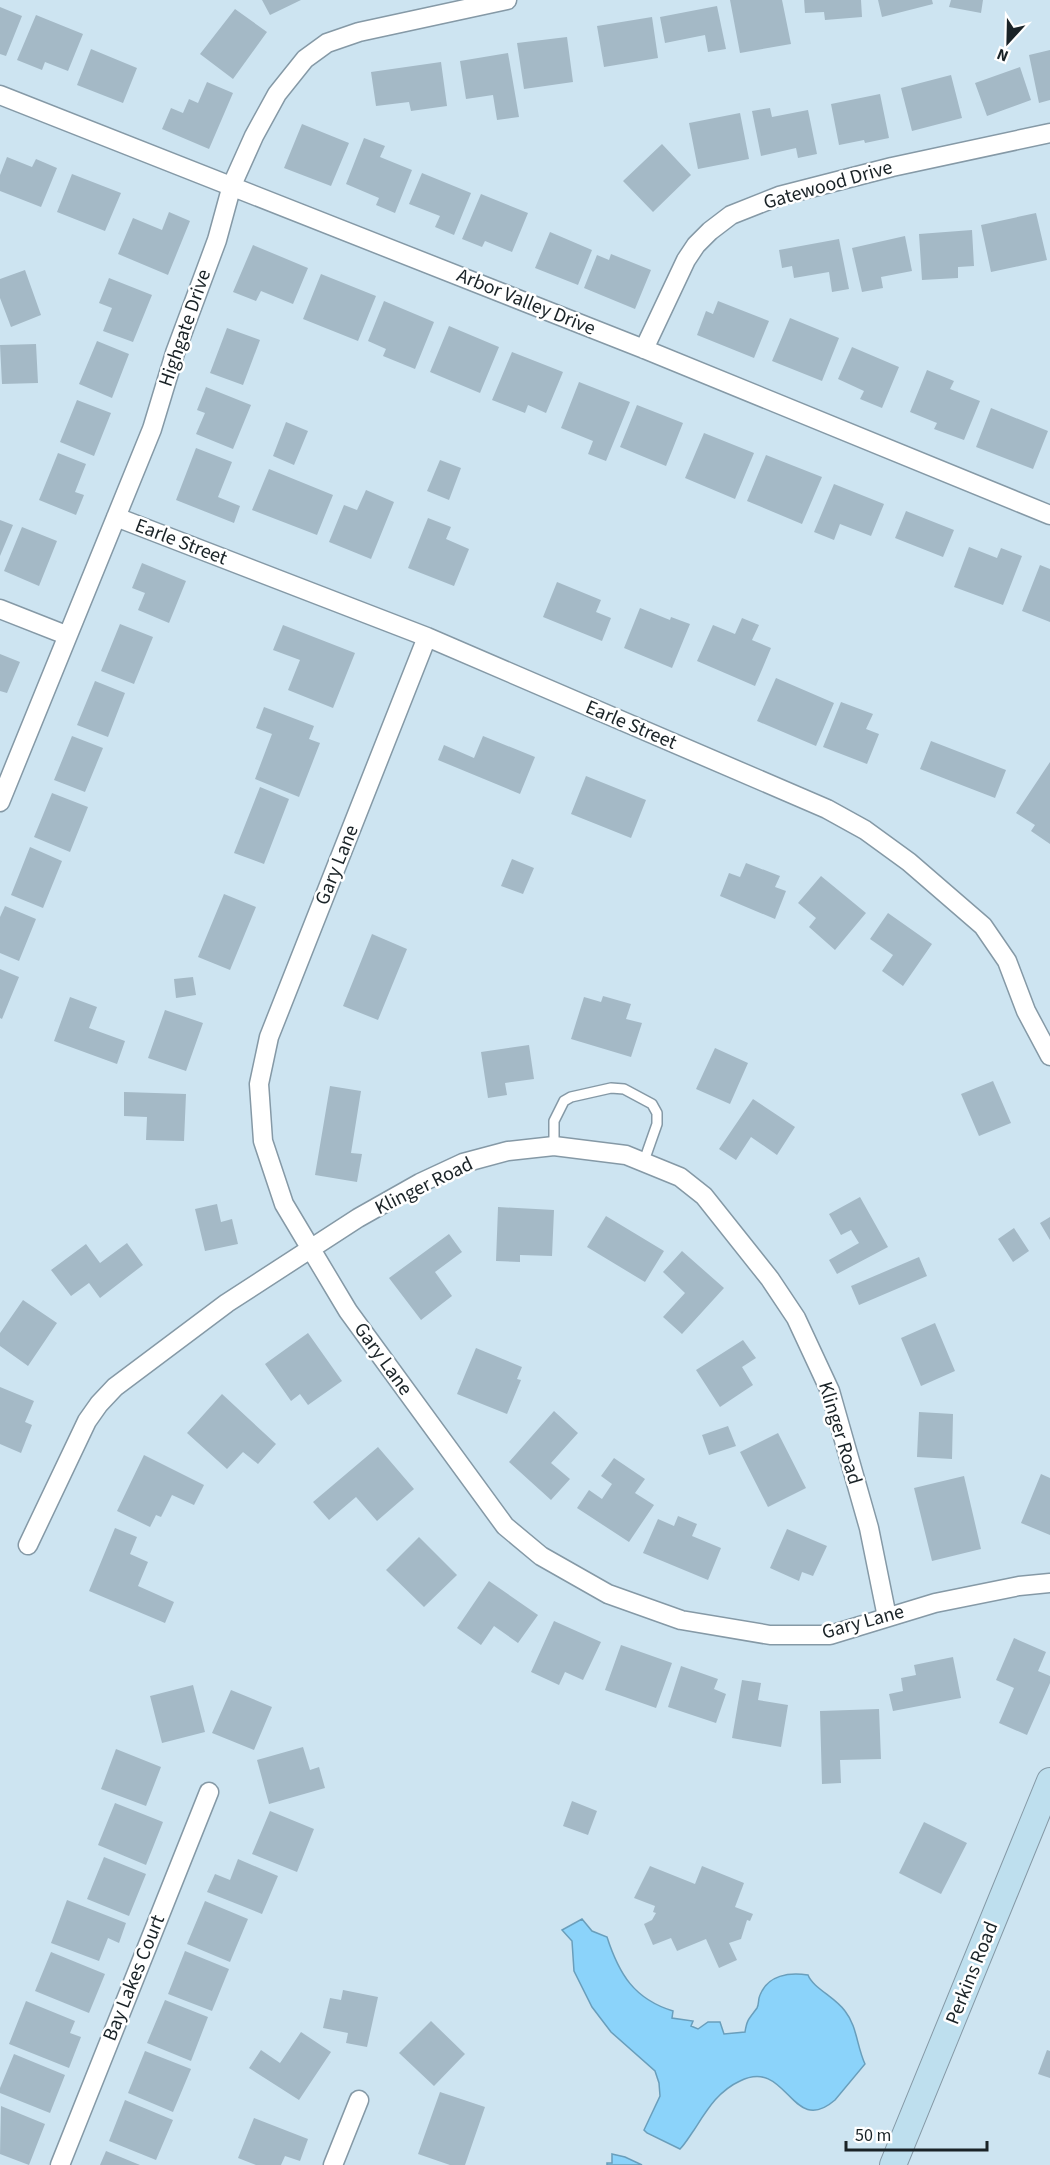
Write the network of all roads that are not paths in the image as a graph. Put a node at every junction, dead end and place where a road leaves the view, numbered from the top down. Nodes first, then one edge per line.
1 (507, 0) edge
2 (0, 95) edge
3 (1050, 133) edge
4 (232, 185) junction
5 (644, 349) junction
6 (1050, 515) edge
7 (116, 517) junction
8 (0, 609) edge
9 (66, 635) junction
10 (428, 637) junction
11 (0, 802) edge
12 (1050, 1056) edge
13 (554, 1146) junction
14 (644, 1161) junction
15 (311, 1249) junction
16 (28, 1545) dead end
17 (1050, 1583) edge
18 (887, 1617) junction
19 (1050, 1781) edge
20 (209, 1792) dead end
21 (359, 2100) dead end
22 (60, 2165) edge
23 (333, 2165) edge
24 (893, 2165) edge

1 - 4 street, Highgate Drive
2 - 4 street, Arbor Valley Drive
3 - 5 street, Gatewood Drive
4 - 5 street, Arbor Valley Drive
4 - 7 street, Highgate Drive
5 - 6 street, Arbor Valley Drive
7 - 9 street, Highgate Drive
7 - 10 street, Earle Street
8 - 9 street
9 - 11 street, Highgate Drive
10 - 12 street, Earle Street
10 - 15 street, Gary Lane
13 - 14 street, Klinger Road
13 - 14 lane
13 - 15 street, Klinger Road
14 - 18 street, Klinger Road
15 - 16 street, Klinger Road
15 - 18 street, Gary Lane
17 - 18 street, Gary Lane
19 - 24 main road, Perkins Road
20 - 22 street, Bay Lakes Court
21 - 23 street

